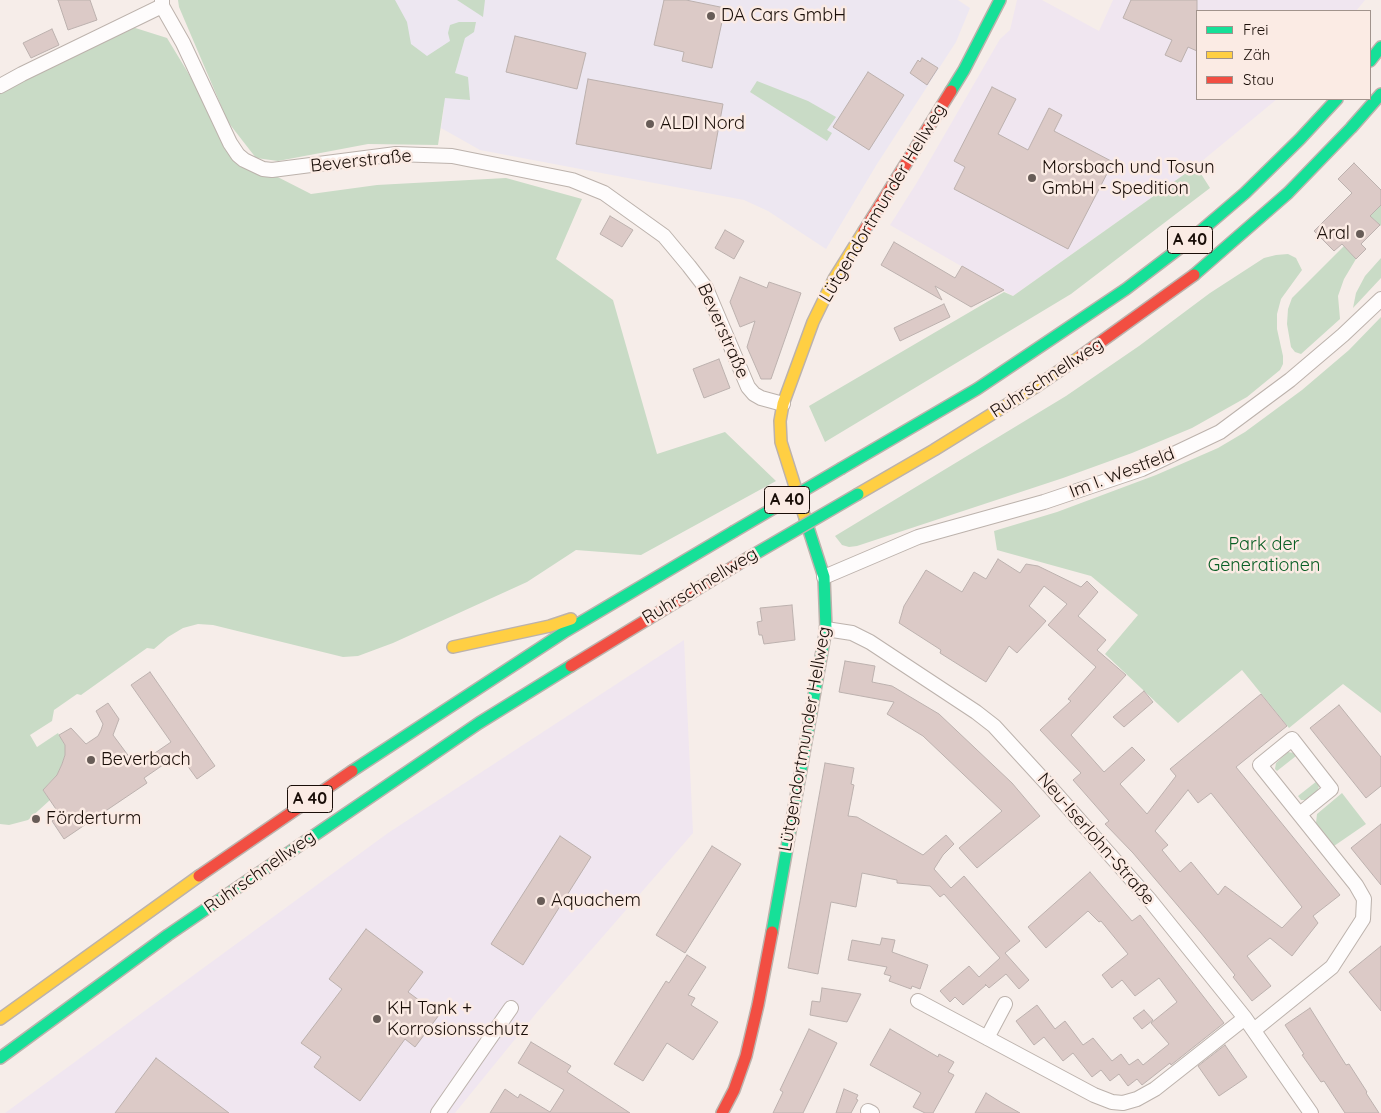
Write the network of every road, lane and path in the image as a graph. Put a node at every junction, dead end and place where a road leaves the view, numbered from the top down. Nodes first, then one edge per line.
1 (1000, 0) edge
2 (162, 3) edge
3 (1381, 47) edge
4 (1371, 60) edge
5 (0, 86) edge
6 (1381, 94) edge
7 (1336, 100) edge
8 (1381, 299) edge
9 (783, 404) junction
10 (824, 577) junction
11 (629, 592) junction
12 (826, 629) junction
13 (453, 647) dead end
14 (1300, 814) junction
15 (918, 1001) dead end
16 (1005, 1004) dead end
17 (511, 1008) dead end
18 (1245, 1018) junction
19 (0, 1019) edge
20 (1254, 1030) junction
21 (987, 1038) junction
22 (0, 1058) edge
23 (440, 1112) edge
24 (722, 1113) edge
25 (1311, 1113) edge

1 - 9 main road, Lütgendortmunder Hellweg
2 - 5 street, Beverstraße
2 - 9 street, Beverstraße
3 - 4 main road
6 - 22 main road, Ruhrschnellweg / A 40, bridge
7 - 11 main road, Ruhrschnellweg / A 40, bridge
8 - 10 street, Im I. Westfeld
9 - 10 main road, Lütgendortmunder Hellweg
10 - 12 main road, Lütgendortmunder Hellweg
11 - 13 main road
11 - 19 main road, Ruhrschnellweg / A 40
12 - 18 street, Neu-Iserlohn-Straße
12 - 24 main road, Lütgendortmunder Hellweg
14 - 14 street
14 - 20 street
15 - 21 street
16 - 21 street
17 - 23 street
18 - 20 street, Neu-Iserlohn-Straße
18 - 21 street
20 - 25 street, Neu-Iserlohn-Straße

